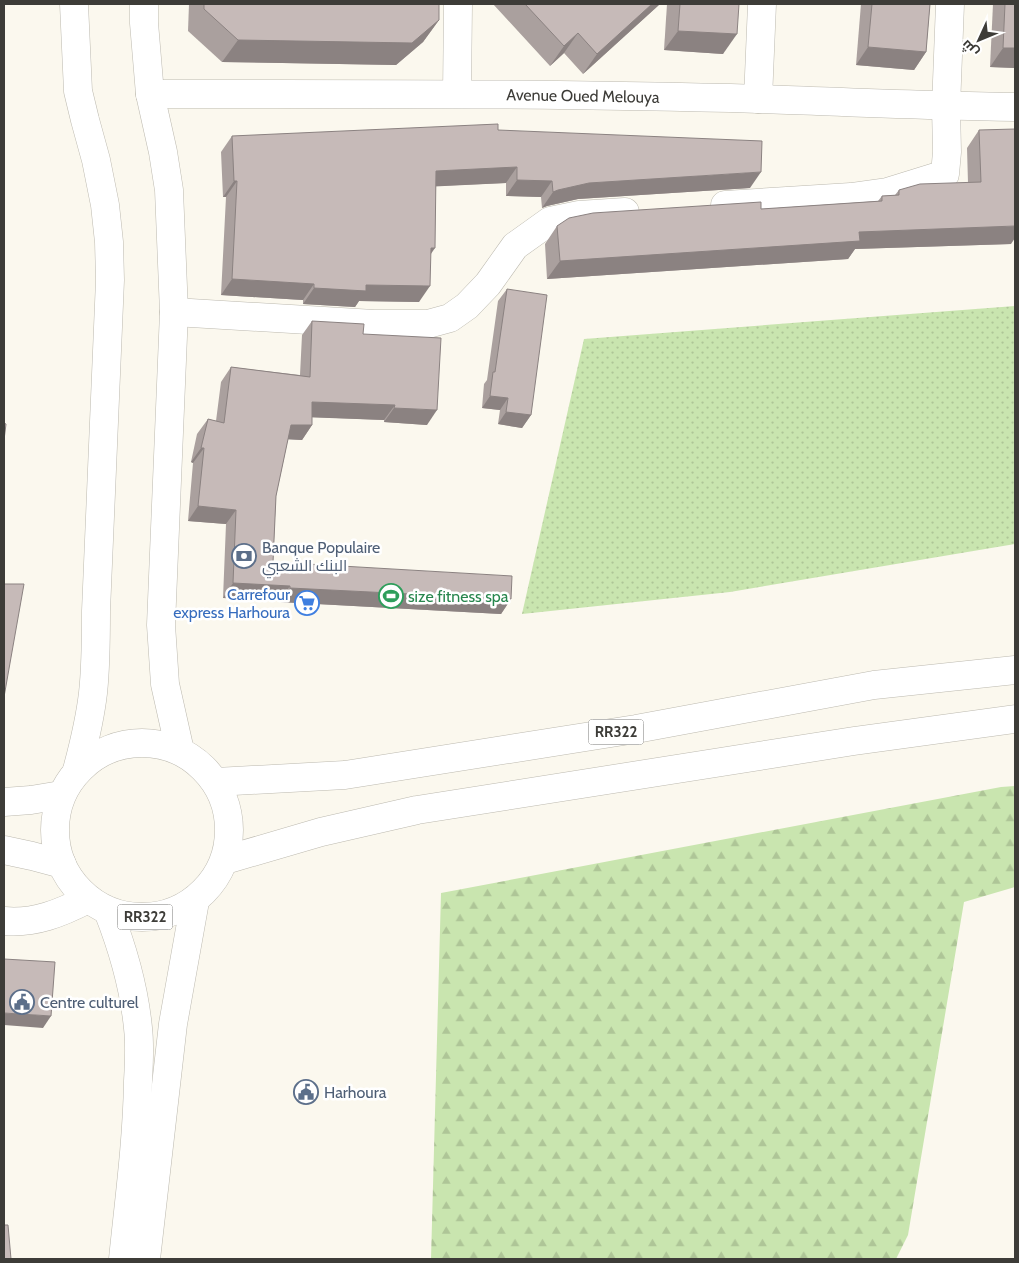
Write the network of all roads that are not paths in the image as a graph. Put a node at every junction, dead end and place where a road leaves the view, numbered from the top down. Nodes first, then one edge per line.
1 (74, 4) edge
2 (144, 4) edge
3 (458, 4) edge
4 (762, 4) edge
5 (950, 4) edge
6 (150, 94) junction
7 (457, 94) junction
8 (758, 99) junction
9 (946, 106) junction
10 (1015, 107) edge
11 (706, 206) edge
12 (647, 210) edge
13 (174, 312) junction
14 (1015, 670) edge
15 (1015, 719) edge
16 (180, 751) junction
17 (77, 770) junction
18 (216, 782) junction
19 (61, 795) junction
20 (4, 802) edge
21 (4, 850) edge
22 (225, 860) junction
23 (62, 864) junction
24 (195, 901) junction
25 (98, 905) junction
26 (4, 921) edge
27 (123, 1259) edge
28 (146, 1259) edge

1 - 17 street
2 - 6 street
3 - 7 street
4 - 8 street
5 - 9 street
6 - 7 street, Avenue Oued Melouya
6 - 13 street
7 - 8 street, Avenue Oued Melouya
8 - 9 street, Avenue Oued Melouya
9 - 10 street, Avenue Oued Melouya
9 - 11 street
12 - 13 street
13 - 16 street
14 - 18 street, RR322
15 - 22 street
16 - 17 street, RR322
16 - 18 street, RR322
17 - 19 street, RR322
18 - 22 street, RR322
19 - 20 street
19 - 23 street, RR322
21 - 23 street
22 - 24 street, RR322
23 - 25 street, RR322
24 - 25 street, RR322
24 - 28 street
25 - 26 street
25 - 27 street

